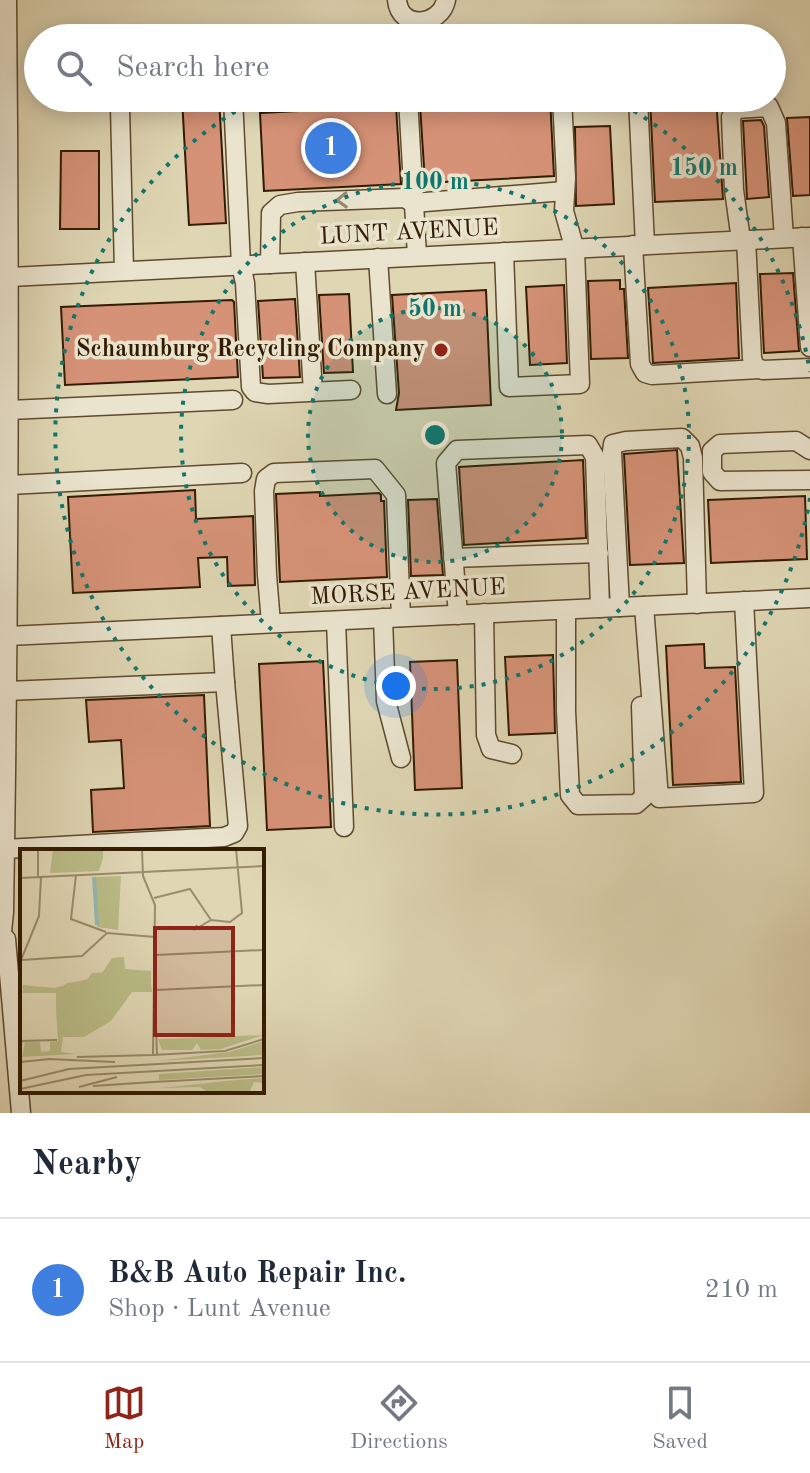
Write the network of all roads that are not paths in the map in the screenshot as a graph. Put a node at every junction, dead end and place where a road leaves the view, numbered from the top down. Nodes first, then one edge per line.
1 (7, 0) edge
2 (397, 0) edge
3 (446, 0) edge
4 (4, 92) edge
5 (120, 112) edge
6 (234, 112) edge
7 (409, 112) edge
8 (562, 112) edge
9 (638, 112) edge
10 (734, 112) edge
11 (771, 112) edge
12 (565, 191) junction
13 (413, 203) junction
14 (799, 237) edge
15 (743, 240) junction
16 (639, 245) junction
17 (575, 250) junction
18 (504, 252) junction
19 (417, 256) junction
20 (378, 258) junction
21 (305, 262) junction
22 (270, 264) junction
23 (241, 265) junction
24 (124, 271) junction
25 (10, 277) junction
26 (5, 319) edge
27 (810, 347) edge
28 (810, 368) edge
29 (759, 369) junction
30 (351, 390) dead end
31 (313, 392) junction
32 (387, 394) dead end
33 (233, 400) dead end
34 (9, 410) junction
35 (810, 450) edge
36 (242, 473) dead end
37 (810, 480) edge
38 (9, 485) junction
39 (599, 553) junction
40 (453, 558) junction
41 (810, 598) edge
42 (744, 601) junction
43 (697, 604) junction
44 (632, 607) junction
45 (600, 608) junction
46 (566, 610) junction
47 (484, 613) junction
48 (458, 615) junction
49 (392, 618) junction
50 (336, 621) junction
51 (271, 623) junction
52 (221, 626) junction
53 (8, 636) junction
54 (225, 682) junction
55 (7, 691) junction
56 (512, 754) dead end
57 (401, 758) dead end
58 (3, 773) edge
59 (344, 827) dead end
60 (5, 849) junction
61 (4, 912) junction
62 (0, 952) edge
63 (21, 1113) edge

1 - 4 street
2 - 3 street
4 - 25 street
5 - 24 street
6 - 23 street
7 - 13 street
8 - 12 street
9 - 16 street
10 - 15 street
11 - 14 street
12 - 13 street
12 - 17 street
13 - 19 street
13 -> 22 street
14 - 15 street, LUNT AVENUE
14 - 27 street
15 - 16 street, LUNT AVENUE
15 - 29 street
16 - 17 street, LUNT AVENUE
16 - 29 street
17 - 18 street, LUNT AVENUE
17 - 18 street
18 - 19 street, LUNT AVENUE
19 - 20 street, LUNT AVENUE
20 - 21 street, LUNT AVENUE
20 - 32 street
21 - 22 street, LUNT AVENUE
21 - 31 street
22 - 23 street, LUNT AVENUE
23 - 24 street, LUNT AVENUE
23 - 31 street
24 - 25 street, LUNT AVENUE
25 - 26 street
26 - 34 street
28 - 29 street
30 - 31 street
33 - 34 street
34 - 38 street
35 - 37 street
36 - 38 street
38 - 53 street
39 - 40 street
39 - 40 street
39 - 45 street
40 - 48 street
41 - 42 street, MORSE AVENUE
42 - 43 street, MORSE AVENUE
42 - 44 street
43 - 44 street, MORSE AVENUE
43 - 44 street
44 - 45 street, MORSE AVENUE
44 - 46 street
45 - 46 street, MORSE AVENUE
46 - 47 street, MORSE AVENUE
47 - 48 street, MORSE AVENUE
47 - 56 street
48 - 49 street, MORSE AVENUE
49 - 50 street, MORSE AVENUE
49 - 51 street
49 - 57 street
50 - 51 street, MORSE AVENUE
50 - 59 street
51 - 52 street, MORSE AVENUE
52 - 53 street, MORSE AVENUE
52 - 54 street
53 - 55 street
54 - 55 street
54 - 60 street
55 - 58 street
58 - 60 street
60 - 61 street
61 - 62 street
61 - 63 street

